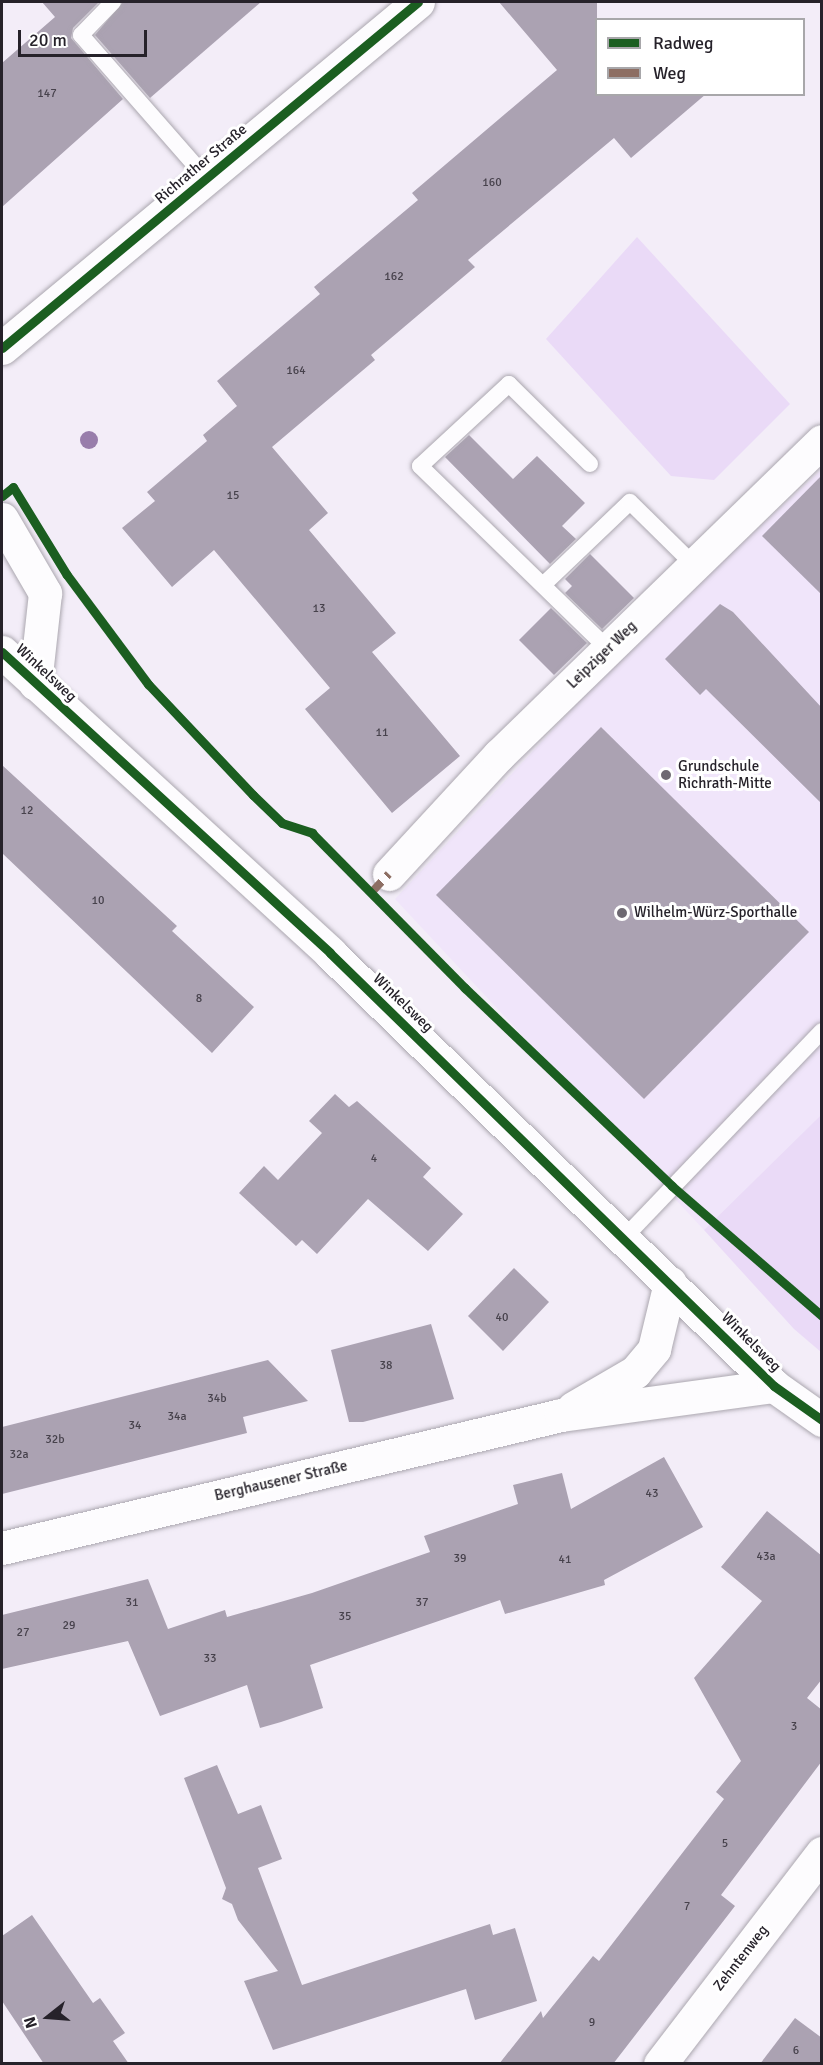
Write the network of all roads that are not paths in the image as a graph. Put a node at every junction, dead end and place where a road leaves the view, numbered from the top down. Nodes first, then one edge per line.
1 (113, 2) edge
2 (418, 2) edge
3 (207, 179) junction
4 (3, 346) edge
5 (822, 441) edge
6 (590, 464) dead end
7 (2, 519) edge
8 (694, 565) junction
9 (543, 585) junction
10 (608, 649) junction
11 (2, 652) edge
12 (35, 683) junction
13 (389, 874) dead end
14 (822, 1031) edge
15 (624, 1238) junction
16 (670, 1283) junction
17 (774, 1386) junction
18 (561, 1415) junction
19 (822, 1420) edge
20 (2, 1548) edge
21 (822, 1853) edge
22 (660, 2064) edge

1 - 3 lane
2 - 3 street, Richrather Straße
3 - 4 street, Richrather Straße
5 - 8 street, Leipziger Weg
6 - 9 lane
7 - 12 street
8 - 9 lane
8 - 10 street, Leipziger Weg
9 - 10 lane
10 - 13 street, Leipziger Weg
11 - 12 street, Winkelsweg
12 - 15 street, Winkelsweg
14 - 15 lane
15 - 16 street, Winkelsweg
16 - 17 street, Winkelsweg
16 - 18 street, Berghausener Straße
17 - 18 street, Berghausener Straße
17 - 19 street
18 - 20 street, Berghausener Straße
21 - 22 street, Zehntenweg

